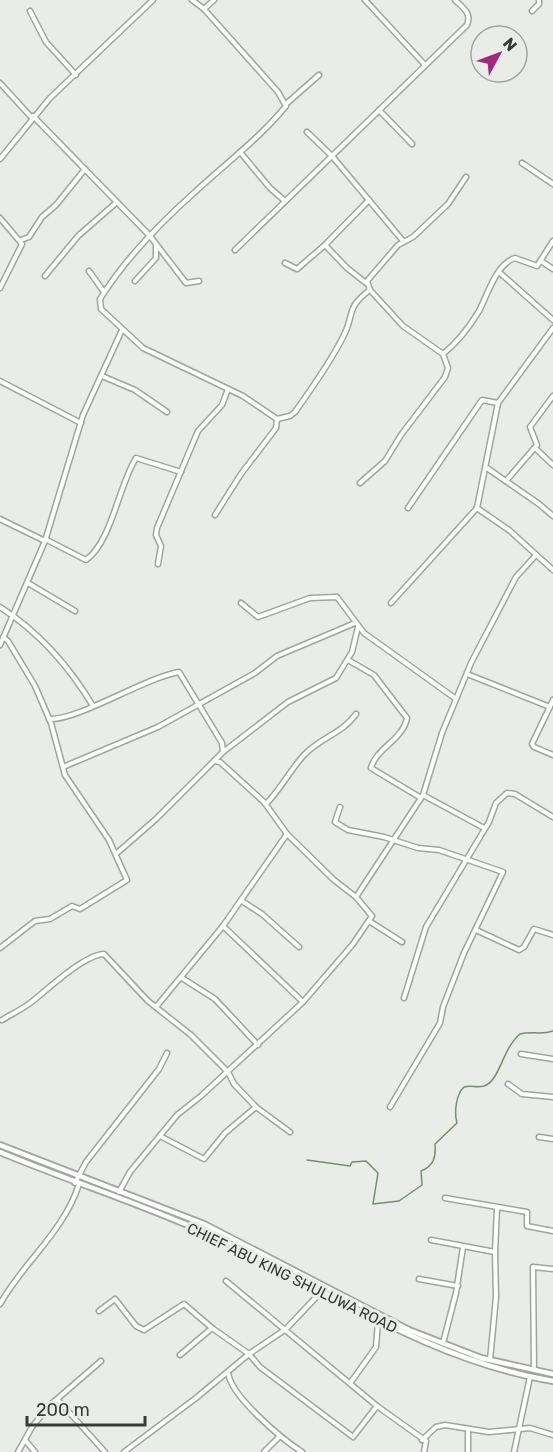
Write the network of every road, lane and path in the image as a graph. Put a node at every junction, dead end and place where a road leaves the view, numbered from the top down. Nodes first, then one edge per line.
1 (153, 0) edge
2 (192, 0) edge
3 (214, 0) edge
4 (365, 0) edge
5 (455, 0) edge
6 (539, 0) edge
7 (204, 9) junction
8 (532, 10) dead end
9 (30, 11) dead end
10 (425, 65) junction
11 (76, 75) junction
12 (320, 75) dead end
13 (0, 83) edge
14 (286, 104) junction
15 (379, 110) junction
16 (33, 117) junction
17 (307, 132) dead end
18 (412, 144) dead end
19 (240, 152) junction
20 (332, 156) junction
21 (0, 159) edge
22 (522, 164) dead end
23 (85, 169) junction
24 (466, 177) dead end
25 (553, 184) edge
26 (369, 200) junction
27 (285, 201) junction
28 (117, 202) junction
29 (0, 218) edge
30 (150, 236) junction
31 (21, 240) junction
32 (403, 241) junction
33 (553, 241) edge
34 (155, 245) junction
35 (325, 245) junction
36 (235, 250) dead end
37 (541, 261) junction
38 (285, 263) dead end
39 (553, 269) edge
40 (89, 271) dead end
41 (499, 272) junction
42 (45, 276) dead end
43 (502, 277) junction
44 (494, 280) junction
45 (135, 281) dead end
46 (199, 281) dead end
47 (367, 283) junction
48 (0, 288) edge
49 (370, 290) junction
50 (104, 292) junction
51 (553, 320) edge
52 (553, 328) edge
53 (122, 330) junction
54 (443, 354) junction
55 (102, 376) junction
56 (0, 381) edge
57 (228, 389) junction
58 (236, 393) junction
59 (553, 396) edge
60 (227, 397) junction
61 (498, 403) junction
62 (167, 412) dead end
63 (277, 419) junction
64 (81, 423) junction
65 (535, 448) junction
66 (553, 465) edge
67 (486, 468) junction
68 (181, 472) junction
69 (507, 481) junction
70 (360, 483) dead end
71 (408, 508) dead end
72 (477, 508) junction
73 (215, 515) dead end
74 (553, 516) edge
75 (0, 519) edge
76 (45, 540) junction
77 (536, 555) junction
78 (158, 564) dead end
79 (553, 570) edge
80 (28, 583) junction
81 (241, 603) dead end
82 (391, 603) dead end
83 (0, 607) edge
84 (75, 611) dead end
85 (13, 615) junction
86 (357, 625) junction
87 (3, 637) junction
88 (0, 645) edge
89 (348, 660) junction
90 (467, 674) junction
91 (456, 699) junction
92 (553, 700) edge
93 (197, 704) junction
94 (93, 706) junction
95 (550, 707) junction
96 (356, 714) dead end
97 (51, 721) junction
98 (221, 754) junction
99 (553, 755) edge
100 (214, 761) junction
101 (220, 762) junction
102 (63, 766) junction
103 (422, 797) junction
104 (266, 804) junction
105 (340, 807) dead end
106 (553, 817) edge
107 (484, 828) junction
108 (287, 834) junction
109 (395, 840) junction
110 (117, 853) junction
111 (465, 861) junction
112 (356, 897) junction
113 (242, 901) junction
114 (369, 921) junction
115 (223, 926) junction
116 (476, 930) junction
117 (553, 935) edge
118 (402, 942) dead end
119 (299, 947) dead end
120 (0, 948) edge
121 (182, 978) junction
122 (404, 998) dead end
123 (303, 1002) junction
124 (156, 1007) junction
125 (2, 1020) dead end
126 (258, 1045) junction
127 (167, 1053) dead end
128 (521, 1054) dead end
129 (553, 1059) edge
130 (228, 1072) junction
131 (508, 1084) dead end
132 (553, 1097) edge
133 (256, 1107) junction
134 (390, 1107) dead end
135 (290, 1132) dead end
136 (160, 1136) junction
137 (539, 1137) dead end
138 (553, 1139) edge
139 (0, 1145) edge
140 (0, 1152) edge
141 (78, 1177) junction
142 (77, 1184) junction
143 (119, 1192) junction
144 (445, 1198) dead end
145 (497, 1208) junction
146 (553, 1231) edge
147 (431, 1239) dead end
148 (463, 1246) junction
149 (495, 1252) junction
150 (553, 1269) edge
151 (419, 1279) dead end
152 (226, 1281) dead end
153 (458, 1286) junction
154 (322, 1291) junction
155 (344, 1299) junction
156 (0, 1304) edge
157 (99, 1311) dead end
158 (378, 1322) junction
159 (212, 1328) junction
160 (286, 1329) junction
161 (443, 1342) junction
162 (249, 1354) junction
163 (180, 1355) dead end
164 (490, 1360) junction
165 (101, 1361) dead end
166 (534, 1370) junction
167 (228, 1371) junction
168 (553, 1374) edge
169 (530, 1377) junction
170 (553, 1381) edge
171 (351, 1382) junction
172 (58, 1400) junction
173 (377, 1406) junction
174 (518, 1429) junction
175 (468, 1430) junction
176 (553, 1436) edge
177 (279, 1437) junction
178 (425, 1439) junction
179 (25, 1440) junction
180 (18, 1452) edge
181 (35, 1452) edge
182 (105, 1452) edge
183 (124, 1452) edge
184 (264, 1452) edge
185 (302, 1452) edge
186 (424, 1452) edge
187 (468, 1452) edge
188 (514, 1452) edge

1 - 11 street
2 - 7 street
3 - 7 street
4 - 10 street
5 - 10 street
6 - 8 street
7 - 14 street
9 - 11 street
10 - 15 street
11 - 16 street
12 - 14 street
13 - 16 street
14 - 19 street
15 - 18 street
15 - 20 street
16 - 21 street
16 - 23 street
17 - 20 street
19 - 27 street
19 - 30 street
20 - 26 street
20 - 27 street
22 - 25 street
23 - 28 street
23 - 31 street
24 - 32 street
26 - 32 street
26 - 35 street
27 - 36 street
28 - 30 street
28 - 42 street
29 - 31 street
30 - 34 street
30 - 50 street
31 - 48 street
32 - 47 street
33 - 37 street
34 - 45 street
34 - 46 street
35 - 38 street
35 - 47 street
37 - 39 street
37 - 41 street
40 - 50 street
41 - 43 street
41 - 44 street
43 - 44 street
43 - 51 street
44 - 54 street
47 - 49 street
49 - 54 street
49 - 63 street
50 - 53 street
52 - 61 street
53 - 55 street
53 - 57 street
54 - 70 street
55 - 62 street
55 - 64 street
56 - 64 street
57 - 58 street
57 - 60 street
58 - 60 street
58 - 63 street
59 - 65 street
60 - 68 street
61 - 67 street
61 - 71 street
63 - 73 street
64 - 76 street
65 - 66 street
65 - 69 street
67 - 69 street
67 - 72 street
68 - 76 street
68 - 78 street
69 - 74 street
72 - 77 street
72 - 82 street
75 - 76 street
76 - 80 street
77 - 79 street
77 - 90 street
80 - 84 street
80 - 85 street
81 - 86 street
83 - 85 street
85 - 87 street
85 - 94 street
86 - 89 street
86 - 91 street
86 - 93 street
87 - 88 street
87 - 97 street
89 - 98 street
89 - 103 street
90 - 91 street
90 - 95 street
91 - 103 street
92 - 95 street
93 - 94 street
93 - 98 street
93 - 102 street
94 - 97 street
95 - 99 street
96 - 104 street
97 - 102 street
98 - 100 street
98 - 101 street
100 - 101 street
100 - 110 street
101 - 104 street
102 - 110 street
103 - 107 street
103 - 109 street
104 - 108 street
105 - 109 street
106 - 107 street
107 - 111 street
108 - 112 street
108 - 113 street
109 - 111 street
109 - 112 street
110 - 120 street
111 - 116 street
111 - 122 street
112 - 114 street
113 - 115 street
113 - 119 street
114 - 118 street
114 - 123 street
115 - 121 street
115 - 123 street
116 - 117 street
116 - 134 street
121 - 124 street
121 - 126 street
123 - 126 street
124 - 125 street
124 - 130 street
126 - 130 street
127 - 141 street
128 - 129 street
130 - 133 street
130 - 136 street
131 - 132 street
133 - 135 street
133 - 136 street
136 - 143 street
137 - 138 street
139 - 141 street
140 - 142 street, CHIEF ABU KING SHULUWA ROAD
141 - 142 street
141 - 143 street
142 - 154 street, CHIEF ABU KING SHULUWA ROAD
142 - 156 street
143 - 155 street
144 - 145 street
145 - 146 street
145 - 149 street
147 - 148 street
148 - 149 street
148 - 153 street
149 - 164 street
150 - 166 street
151 - 153 street
152 - 160 street
153 - 161 street
154 - 155 street, CHIEF ABU KING SHULUWA ROAD
154 - 160 street
155 - 158 street, CHIEF ABU KING SHULUWA ROAD
155 - 161 street
157 - 159 street
158 - 169 street, CHIEF ABU KING SHULUWA ROAD
158 - 171 street
159 - 162 street
159 - 163 street
160 - 162 street
160 - 171 street
161 - 164 street
162 - 167 street
162 - 173 street
164 - 166 street
165 - 172 street
166 - 168 street
167 - 177 street
167 - 183 street
169 - 170 street, CHIEF ABU KING SHULUWA ROAD
169 - 174 street
171 - 173 street
172 - 179 street
172 - 182 street
173 - 178 street
174 - 175 street
174 - 176 street
174 - 188 street
175 - 178 street
175 - 187 street
177 - 184 street
177 - 185 street
178 - 186 street
179 - 180 street
179 - 181 street

